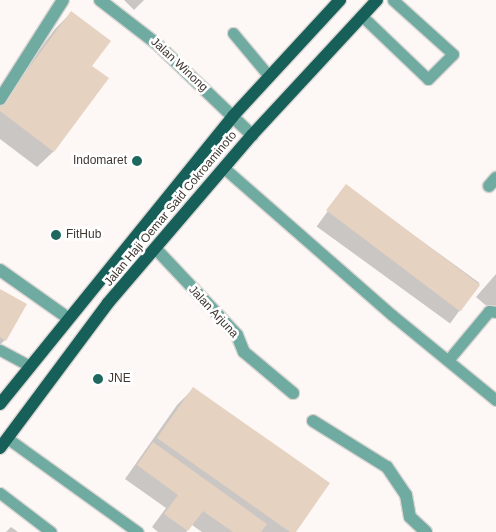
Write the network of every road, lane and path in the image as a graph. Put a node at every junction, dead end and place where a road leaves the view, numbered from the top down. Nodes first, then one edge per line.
1 (63, 0) edge
2 (100, 0) edge
3 (340, 0) edge
4 (377, 0) edge
5 (393, 0) edge
6 (362, 16) junction
7 (232, 33) dead end
8 (269, 76) junction
9 (0, 99) edge
10 (233, 116) junction
11 (252, 135) junction
12 (224, 168) junction
13 (156, 249) junction
14 (0, 270) edge
15 (496, 312) edge
16 (68, 318) junction
17 (0, 350) edge
18 (449, 359) junction
19 (28, 365) junction
20 (293, 393) dead end
21 (496, 400) edge
22 (0, 404) edge
23 (314, 421) dead end
24 (4, 443) edge
25 (0, 493) edge
26 (51, 532) edge
27 (138, 532) edge
28 (426, 532) edge

1 - 9 street
2 - 10 street, Jalan Winong
3 - 8 main road, Jalan Haji Oemar Said Cokroaminoto
4 - 6 main road, Jalan Haji Oemar Said Cokroaminoto
5 - 6 lane
6 - 11 main road, Jalan Haji Oemar Said Cokroaminoto
7 - 8 lane
8 - 10 main road, Jalan Haji Oemar Said Cokroaminoto
10 - 11 street, Jalan Winong
10 - 16 main road, Jalan Haji Oemar Said Cokroaminoto
11 - 12 main road, Jalan Haji Oemar Said Cokroaminoto
12 - 13 main road, Jalan Haji Oemar Said Cokroaminoto
12 - 18 lane
13 - 20 street, Jalan Arjuna
13 - 24 main road, Jalan Haji Oemar Said Cokroaminoto
14 - 16 street
15 - 18 lane
16 - 19 main road, Jalan Haji Oemar Said Cokroaminoto
17 - 19 lane
18 - 21 lane
19 - 22 main road, Jalan Haji Oemar Said Cokroaminoto
23 - 28 street
24 - 27 lane
25 - 26 lane

